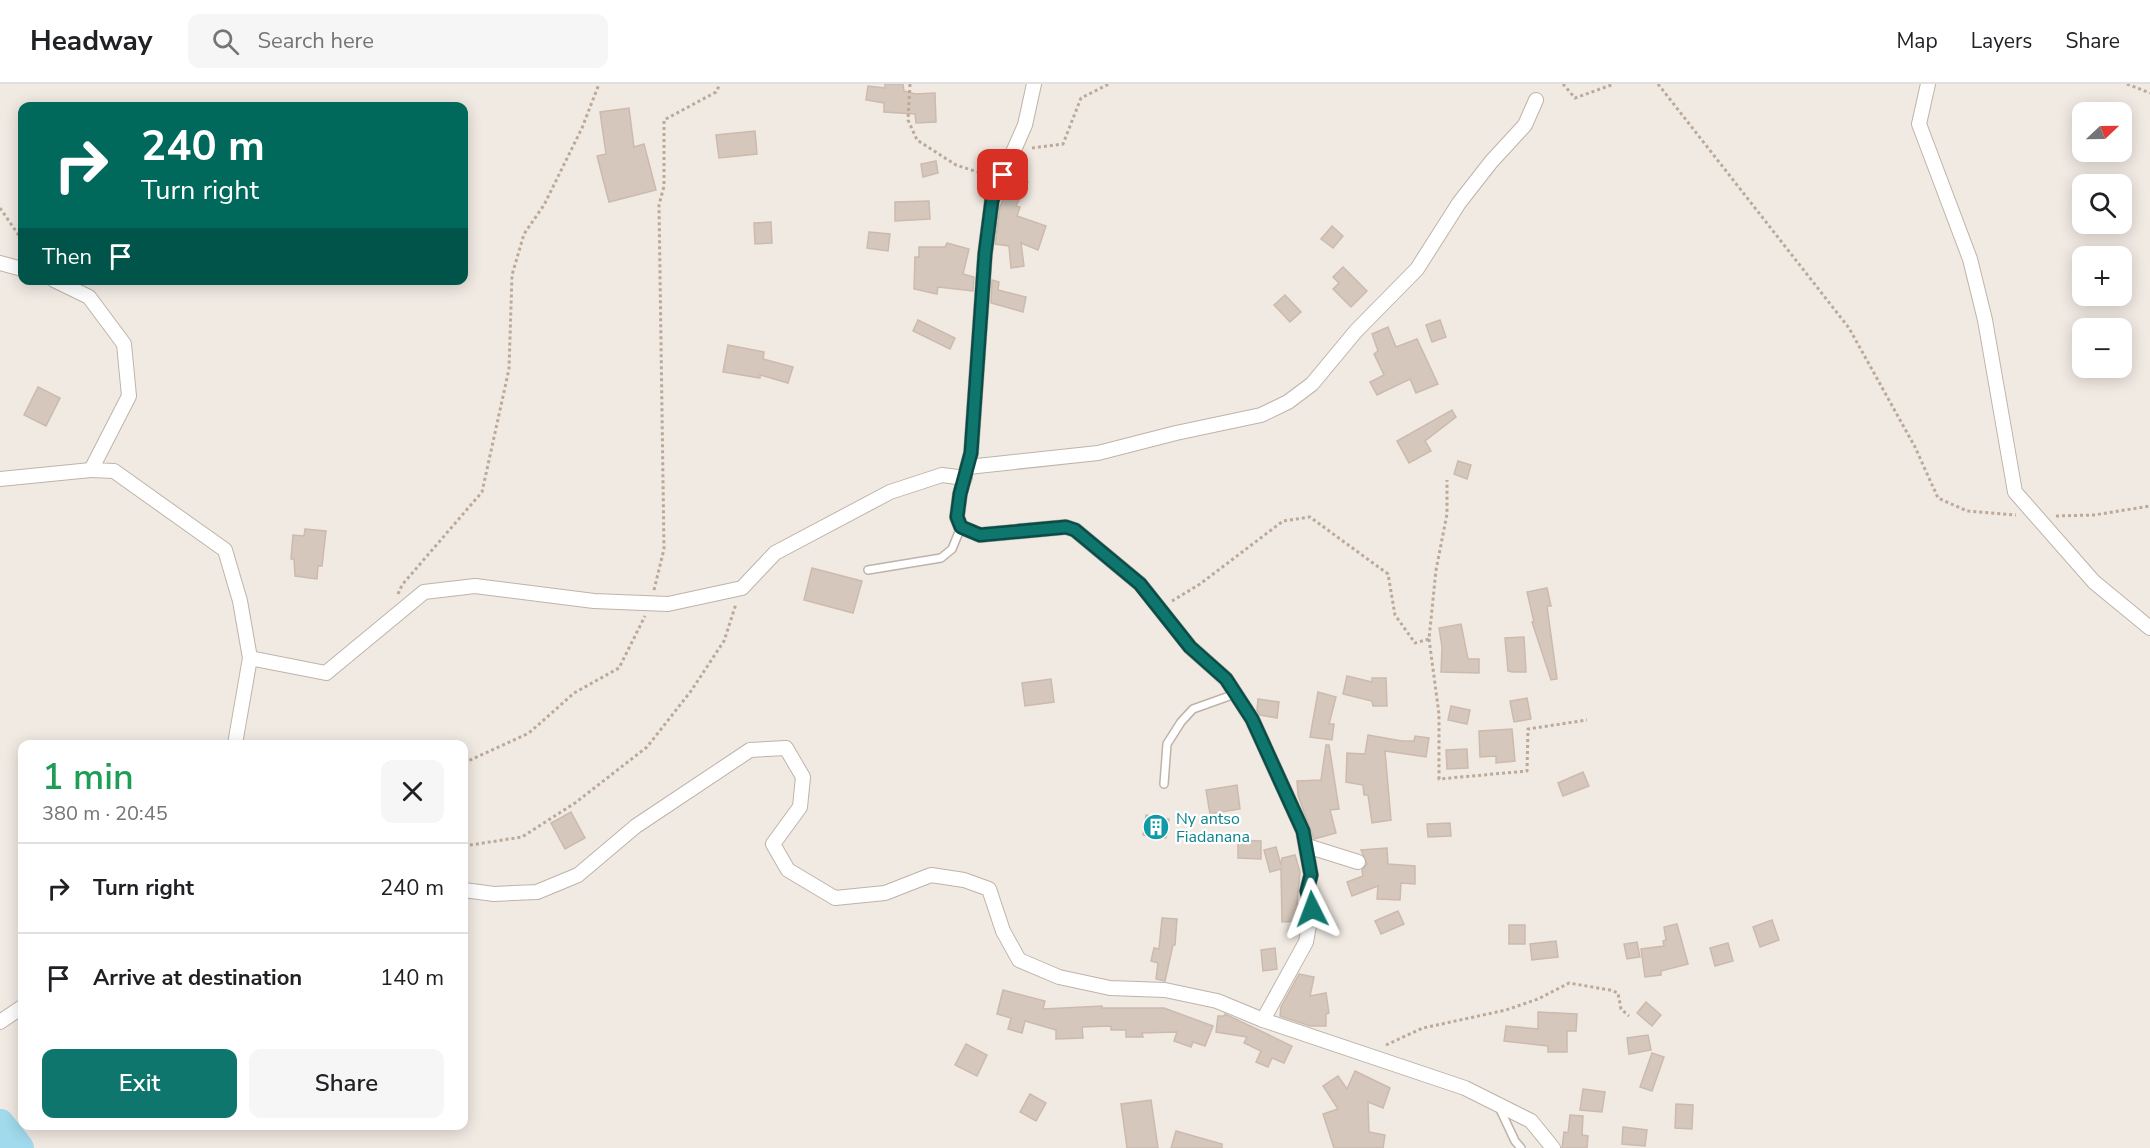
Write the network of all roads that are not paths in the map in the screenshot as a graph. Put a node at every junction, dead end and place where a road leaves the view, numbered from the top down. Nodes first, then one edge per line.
1 (1034, 84) edge
2 (1928, 84) edge
3 (1536, 100) dead end
4 (0, 263) edge
5 (18, 268) edge
6 (64, 285) edge
7 (91, 470) junction
8 (966, 472) junction
9 (0, 479) edge
10 (961, 527) junction
11 (868, 570) dead end
12 (2150, 628) edge
13 (250, 658) junction
14 (1235, 694) junction
15 (236, 740) edge
16 (1164, 784) dead end
17 (1307, 846) junction
18 (1358, 862) dead end
19 (468, 891) edge
20 (18, 1010) edge
21 (1263, 1020) junction
22 (0, 1022) edge
23 (1496, 1102) junction
24 (1521, 1148) edge
25 (1553, 1148) edge

1 - 8 street
2 - 12 street
3 - 8 street
4 - 5 street
6 - 7 street
7 - 9 street
7 - 13 street
8 - 10 street
8 - 13 street
10 - 11 lane
10 - 14 street
13 - 15 street
14 - 16 lane
14 - 17 street
17 - 18 street
17 - 21 street
19 - 21 street
20 - 22 street
21 - 23 street
23 - 24 lane
23 - 25 street

